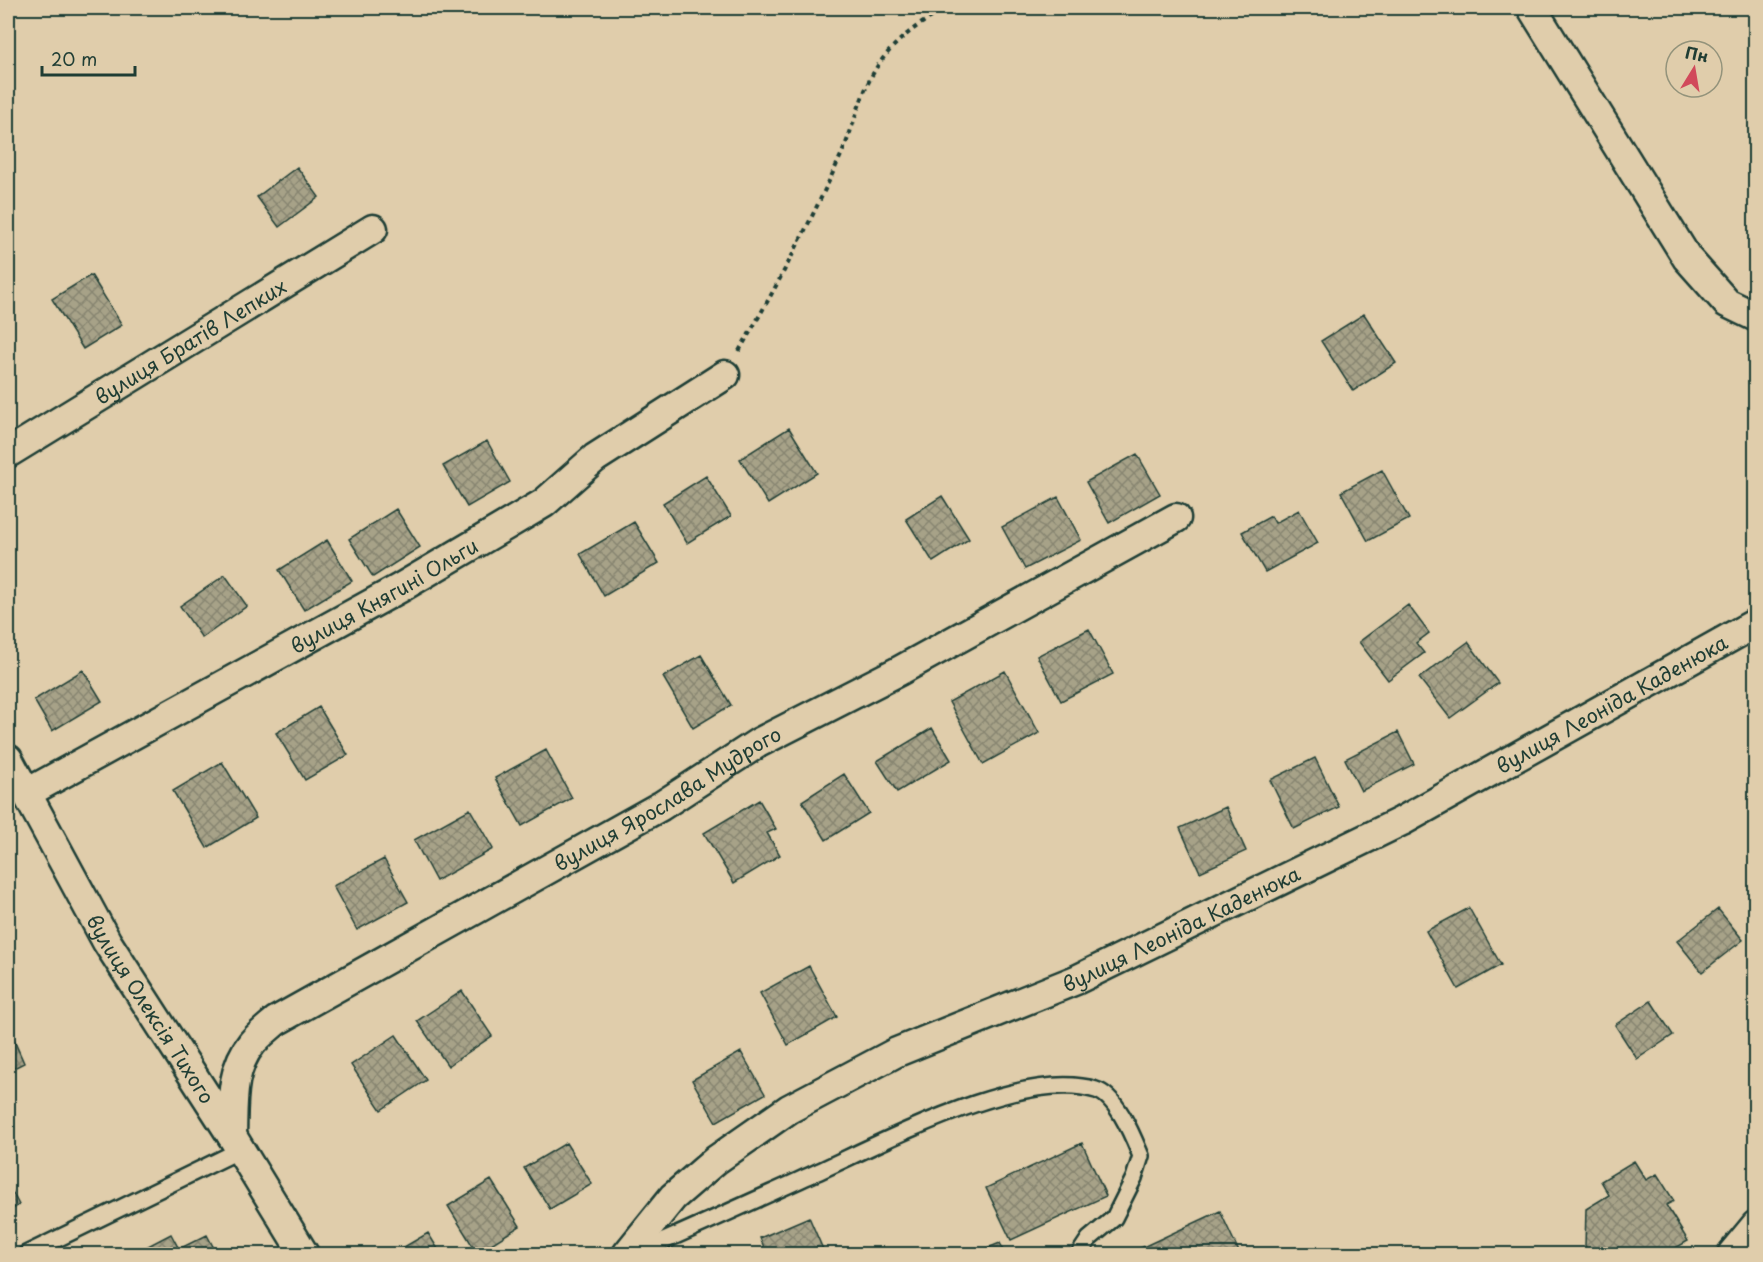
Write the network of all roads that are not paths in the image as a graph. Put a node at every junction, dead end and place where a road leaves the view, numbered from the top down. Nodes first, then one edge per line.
1 (1532, 8) edge
2 (373, 229) dead end
3 (1755, 317) edge
4 (725, 375) road end
5 (8, 453) edge
6 (1176, 518) dead end
7 (1755, 623) edge
8 (8, 759) edge
9 (27, 793) junction
10 (236, 1143) junction
11 (1755, 1225) edge
12 (26, 1254) edge
13 (304, 1254) edge
14 (627, 1254) edge
15 (634, 1254) edge
16 (1078, 1254) edge
17 (1732, 1254) edge

1 - 3 street
2 - 5 street, вулиця Братів Лепких
4 - 9 street, вулиця Княгині Ольги
6 - 10 street, вулиця Ярослава Мудрого
7 - 14 street, вулиця Леоніда Каденюка
8 - 9 street, вулиця Олексія Тихого
9 - 10 street, вулиця Олексія Тихого
10 - 12 lane
10 - 13 street, вулиця Олексія Тихого
11 - 17 street
15 - 16 lane

